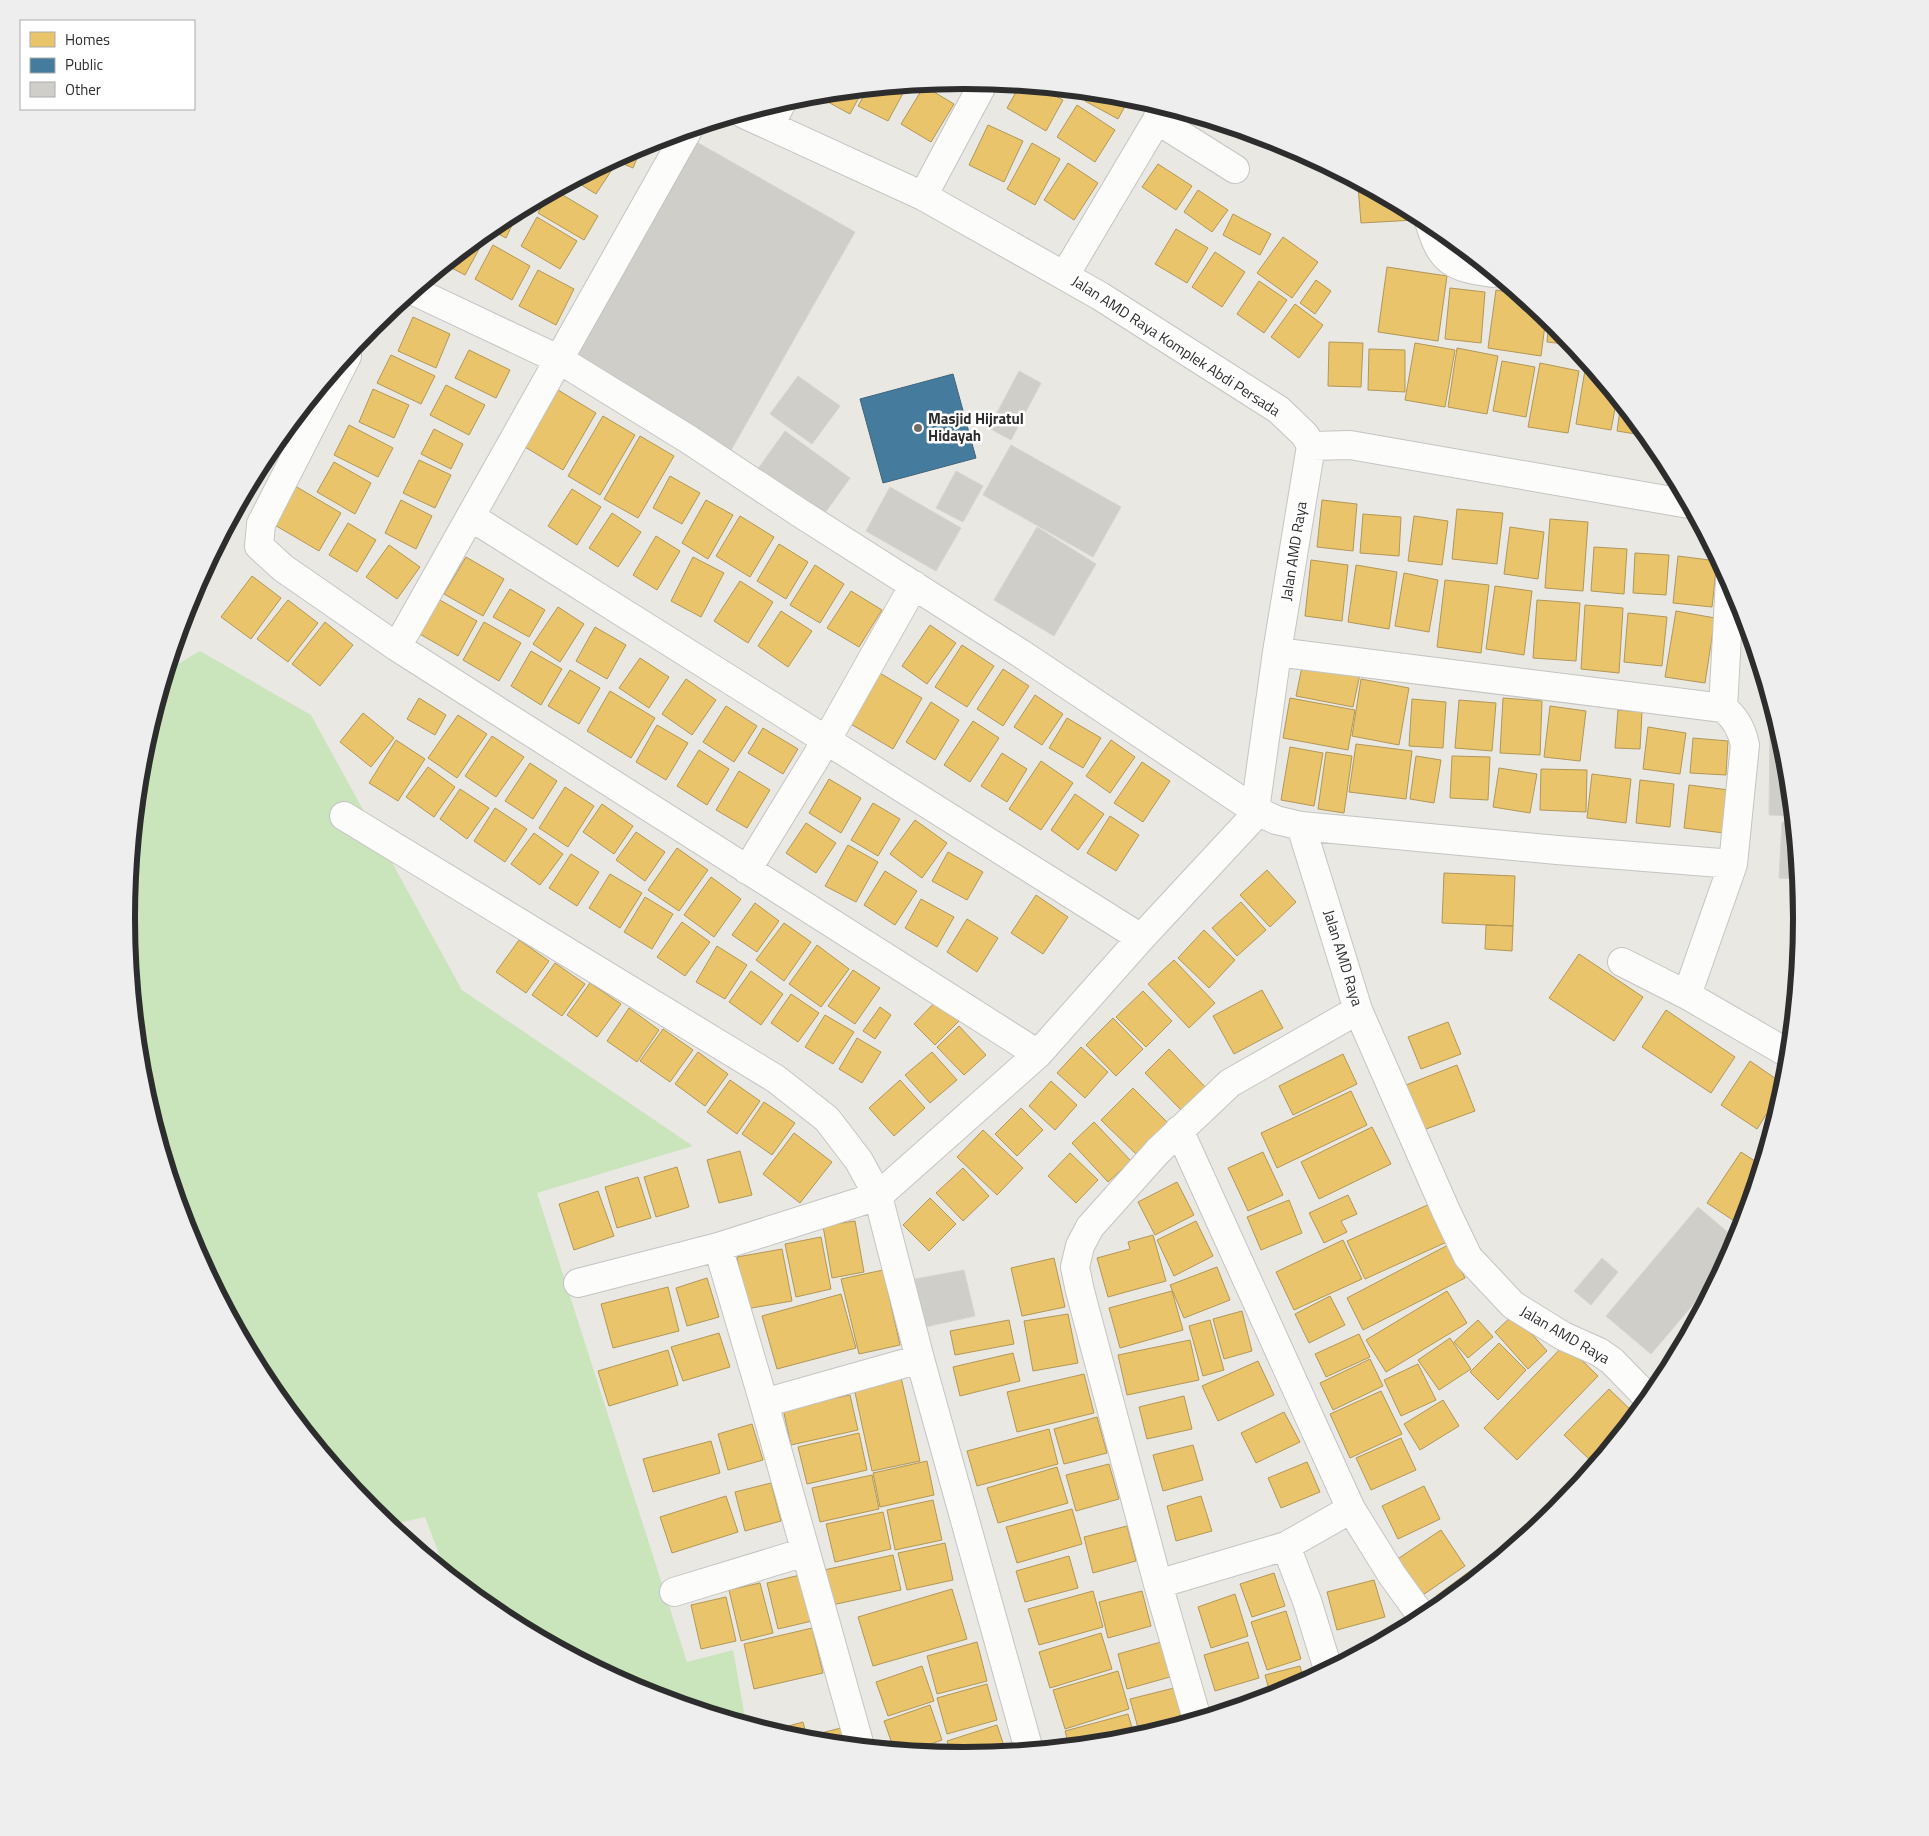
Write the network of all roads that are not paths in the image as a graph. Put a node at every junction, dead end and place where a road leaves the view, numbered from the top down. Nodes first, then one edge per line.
1 (980, 90) edge
2 (1160, 113) edge
3 (763, 114) edge
4 (776, 114) edge
5 (683, 138) edge
6 (1235, 169) dead end
7 (923, 196) junction
8 (1435, 236) edge
9 (1483, 272) edge
10 (1065, 275) junction
11 (420, 294) edge
12 (560, 360) junction
13 (336, 377) edge
14 (1311, 446) junction
15 (1683, 503) edge
16 (472, 517) junction
17 (914, 585) junction
18 (1729, 597) edge
19 (397, 647) junction
20 (1277, 652) junction
21 (1723, 708) junction
22 (826, 741) junction
23 (1256, 811) junction
24 (344, 816) dead end
25 (1301, 826) junction
26 (1733, 864) junction
27 (747, 870) junction
28 (1141, 938) junction
29 (1622, 962) dead end
30 (1687, 995) junction
31 (1358, 1010) junction
32 (1783, 1050) edge
33 (1038, 1054) junction
34 (1179, 1130) junction
35 (878, 1196) junction
36 (718, 1247) junction
37 (578, 1283) dead end
38 (920, 1359) junction
39 (1644, 1393) edge
40 (764, 1403) junction
41 (1351, 1509) junction
42 (1286, 1546) junction
43 (805, 1552) junction
44 (1158, 1584) junction
45 (674, 1592) dead end
46 (1418, 1611) edge
47 (1326, 1664) edge
48 (1196, 1714) edge
49 (858, 1740) edge
50 (1027, 1744) edge

1 - 7 street
2 - 6 street
2 - 10 street
3 - 4 street, Jalan AMD Raya Komplek Abdi Persada
4 - 7 street, Jalan AMD Raya Komplek Abdi Persada
5 - 12 street
7 - 10 street, Jalan AMD Raya Komplek Abdi Persada
8 - 9 street
10 - 14 street, Jalan AMD Raya Komplek Abdi Persada
11 - 12 street
12 - 16 street
12 - 17 street
13 - 19 street
14 - 15 street
14 - 20 street, Jalan AMD Raya
16 - 19 street
16 - 22 street
17 - 22 street
17 - 23 street
18 - 21 street
19 - 27 street
20 - 21 street
20 - 23 street, Jalan AMD Raya
21 - 26 street
22 - 27 street
22 - 28 street
23 - 25 street
23 - 28 street
24 - 35 street
25 - 26 street
25 - 31 street, Jalan AMD Raya
26 - 30 street
27 - 33 street
28 - 33 street
29 - 30 street
30 - 32 street
31 - 34 street
31 - 39 street, Jalan AMD Raya
33 - 35 street
34 - 41 street
34 - 44 street
35 - 36 street
35 - 38 street
36 - 37 street
36 - 40 street
38 - 40 street
38 - 50 street
40 - 43 street
41 - 42 street
41 - 46 street
42 - 44 street
42 - 47 street
43 - 45 street
43 - 49 street
44 - 48 street

